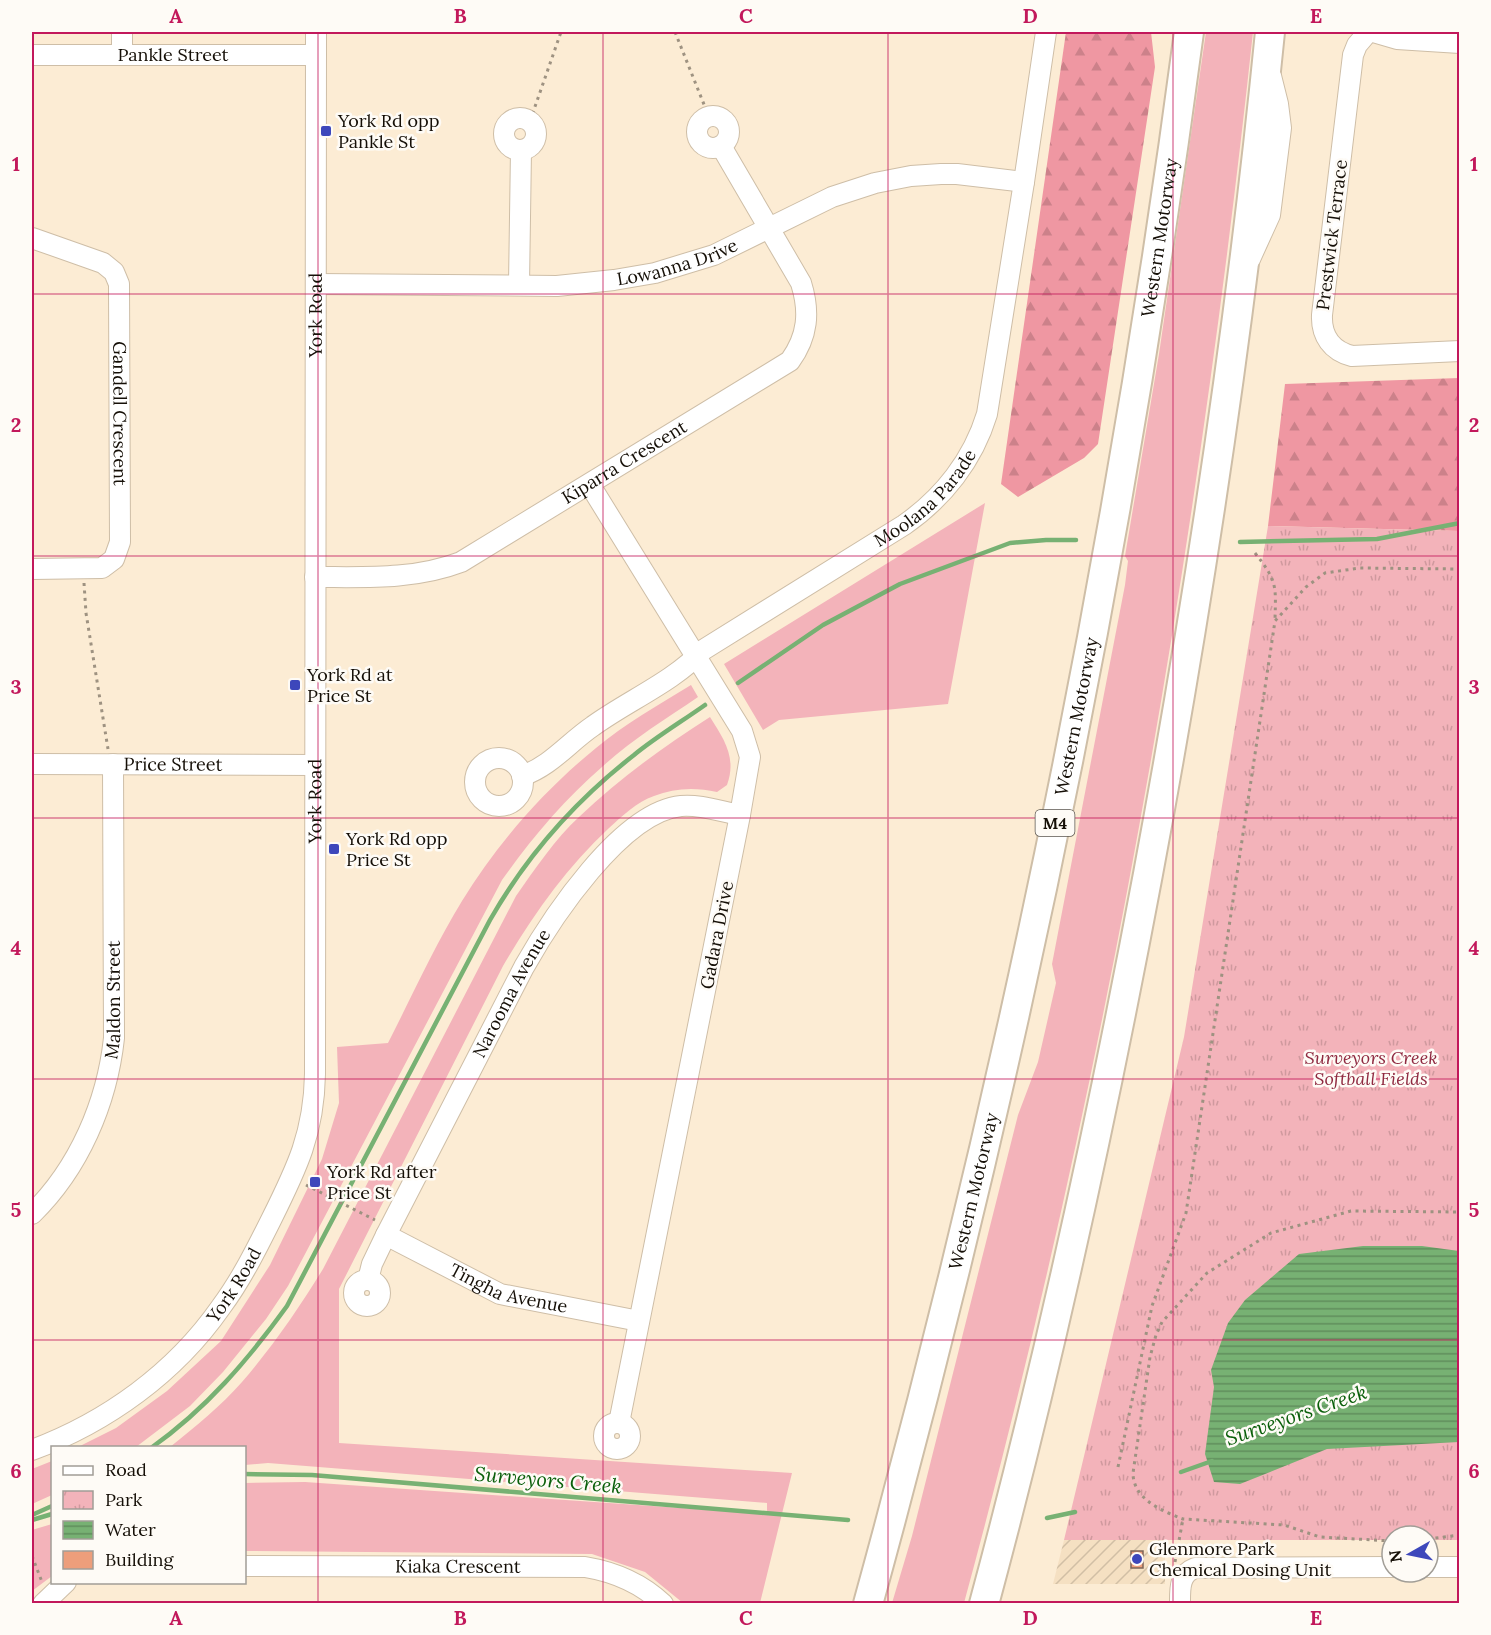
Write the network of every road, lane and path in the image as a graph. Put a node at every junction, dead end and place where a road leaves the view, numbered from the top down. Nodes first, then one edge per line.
1 (122, 32) edge
2 (316, 32) edge
3 (561, 32) edge
4 (675, 32) edge
5 (1046, 32) edge
6 (1189, 32) edge
7 (1270, 32) edge
8 (1368, 32) edge
9 (1373, 32) edge
10 (1460, 43) edge
11 (122, 54) junction
12 (32, 55) edge
13 (316, 55) junction
14 (709, 117) joint
15 (530, 121) joint
16 (1024, 182) junction
17 (769, 229) junction
18 (32, 238) edge
19 (316, 284) junction
20 (519, 285) junction
21 (1460, 351) edge
22 (590, 485) junction
23 (1255, 553) dead end
24 (1460, 568) edge
25 (32, 569) edge
26 (83, 569) junction
27 (315, 577) junction
28 (1275, 621) junction
29 (696, 657) junction
30 (32, 764) edge
31 (113, 764) junction
32 (315, 765) junction
33 (522, 776) dead end
34 (740, 815) junction
35 (292, 1178) junction
36 (357, 1211) dead end
37 (1460, 1212) edge
38 (32, 1214) edge
39 (386, 1236) junction
40 (368, 1280) dead end
41 (639, 1321) junction
42 (620, 1423) dead end
43 (32, 1450) edge
44 (1118, 1467) dead end
45 (1183, 1519) junction
46 (1460, 1534) edge
47 (1440, 1537) edge
48 (1380, 1540) edge
49 (32, 1556) edge
50 (246, 1566) edge
51 (1380, 1567) edge
52 (1440, 1567) edge
53 (1460, 1567) edge
54 (1178, 1572) junction
55 (64, 1584) edge
56 (47, 1600) edge
57 (663, 1604) edge
58 (868, 1604) edge
59 (984, 1604) edge
60 (1180, 1604) edge

1 - 11 street
2 - 13 street, York Road
3 - 15 path
4 - 14 path
5 - 16 street, Moolana Parade
6 - 58 highway, Western Motorway / M4
7 - 59 highway
8 - 21 street, Prestwick Terrace
9 - 10 street
11 - 12 street, Pankle Street
11 - 13 street, Pankle Street
13 - 19 street, York Road
14 - 17 street, Kiparra Crescent
15 - 20 street
16 - 17 street, Lowanna Drive
16 - 29 street, Moolana Parade
17 - 20 street, Lowanna Drive
17 - 22 street, Kiparra Crescent
18 - 26 street, Gandell Crescent
19 - 20 street, Lowanna Drive
19 - 27 street, York Road
22 - 27 street, Kiparra Crescent
22 - 29 street, Gadara Drive
23 - 28 path
24 - 28 path
25 - 26 street, Gandell Crescent
26 - 31 path
27 - 32 street, York Road
28 - 44 path
29 - 33 street, Moolana Parade
29 - 34 street, Gadara Drive
30 - 31 street, Price Street
31 - 32 street, Price Street
31 - 38 street, Maldon Street
32 - 35 street, York Road
34 - 39 street, Narooma Avenue
34 - 41 street, Gadara Drive
35 - 36 path
35 - 43 street, York Road
37 - 45 path
39 - 40 street, Narooma Avenue
39 - 41 street, Tingha Avenue
41 - 42 street, Gadara Drive
45 - 48 path
45 - 54 path
46 - 47 path
49 - 56 path
50 - 57 street, Kiaka Crescent
51 - 54 street
52 - 53 street
54 - 60 street
55 - 56 street

